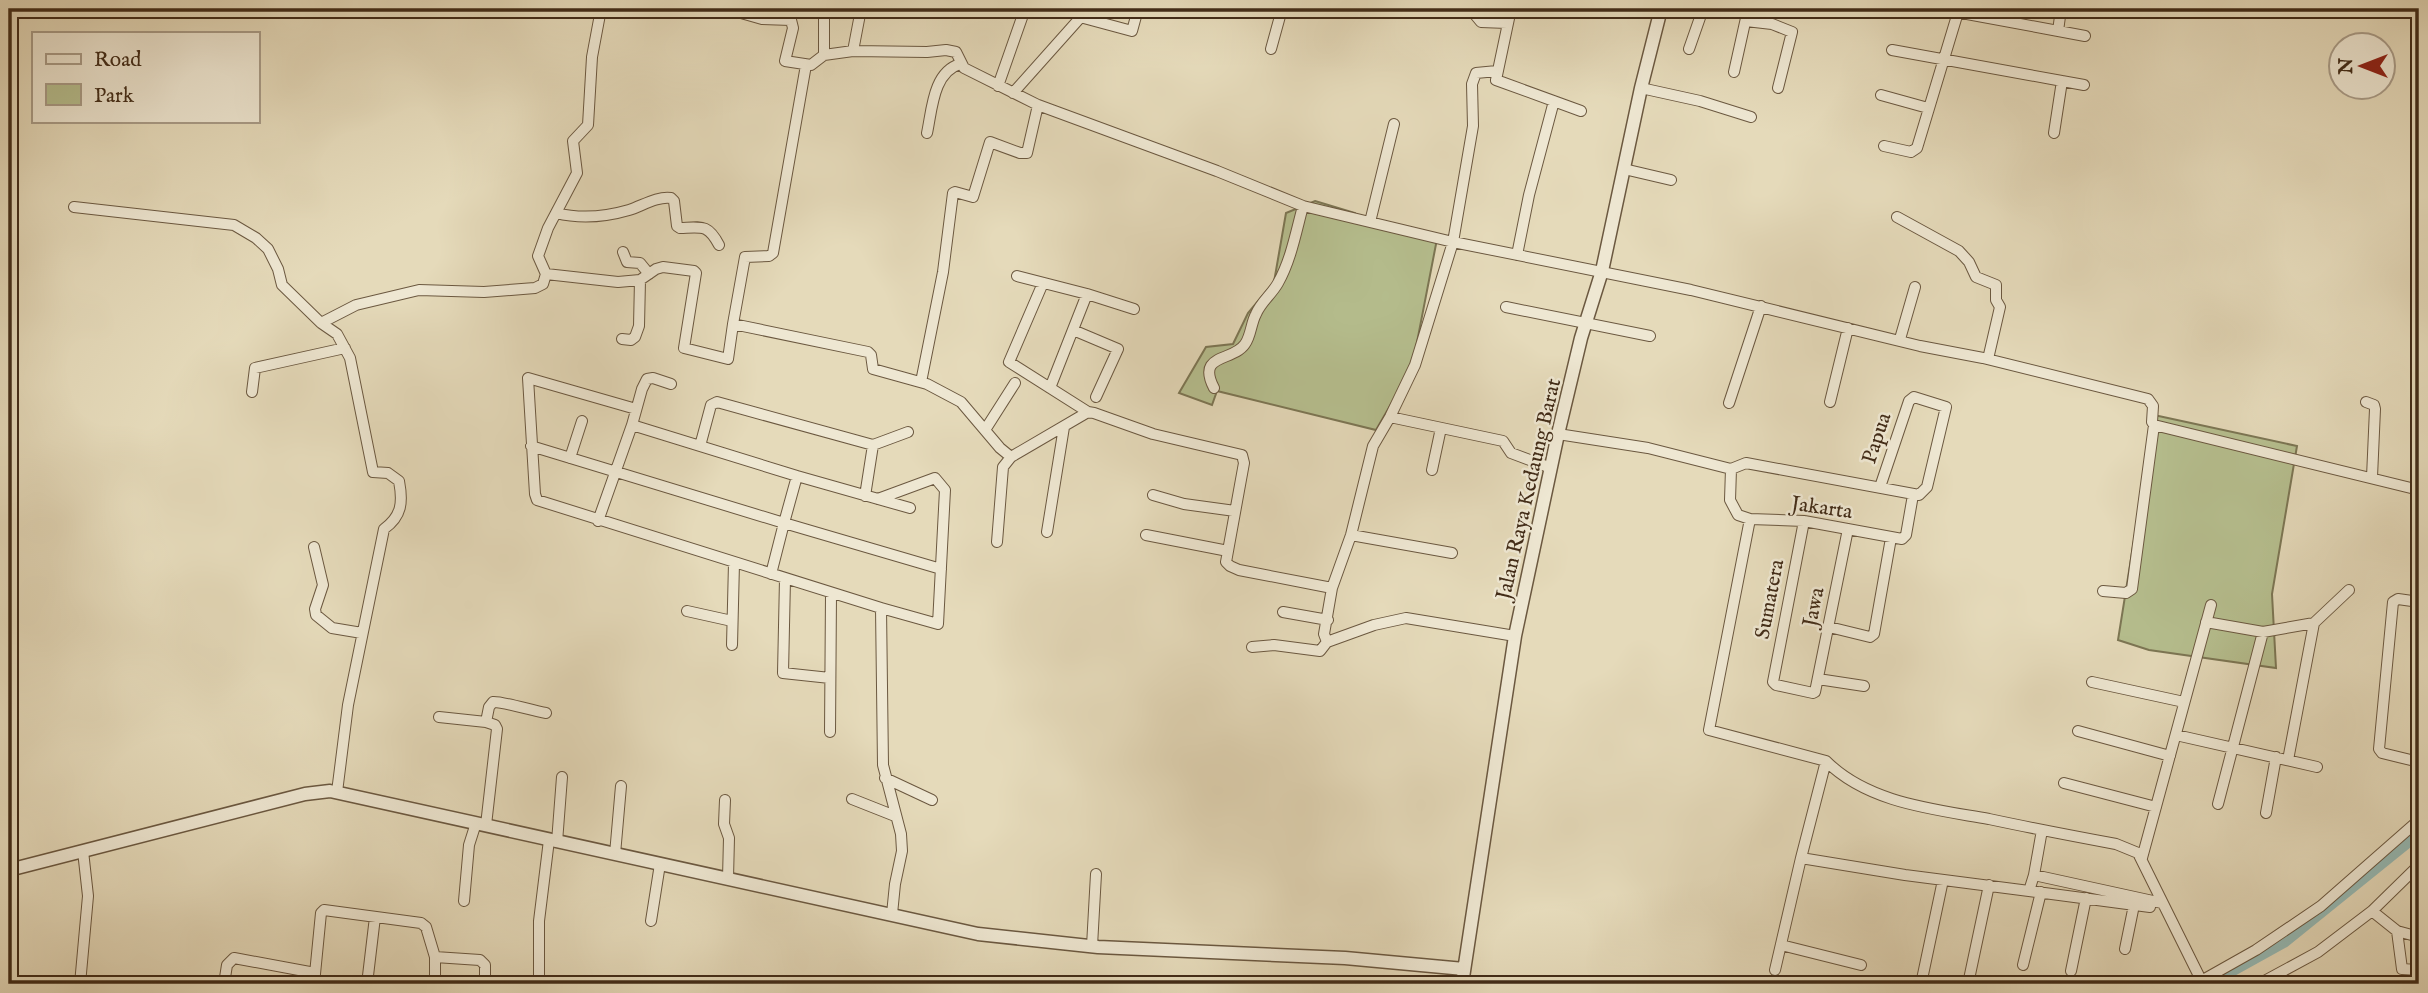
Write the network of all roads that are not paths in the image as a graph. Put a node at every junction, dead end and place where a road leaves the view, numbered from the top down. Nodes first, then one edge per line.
1 (601, 9) edge
2 (727, 9) edge
3 (820, 9) edge
4 (861, 9) edge
5 (1025, 9) edge
6 (1088, 9) edge
7 (1138, 9) edge
8 (1282, 9) edge
9 (1466, 9) edge
10 (1511, 9) edge
11 (1661, 9) edge
12 (1703, 9) edge
13 (1748, 9) edge
14 (1940, 9) edge
15 (2061, 9) edge
16 (1959, 11) edge
17 (1080, 17) junction
18 (1746, 21) junction
19 (1507, 23) junction
20 (2058, 31) junction
21 (2085, 36) dead end
22 (1271, 50) dead end
23 (1689, 50) dead end
24 (1892, 50) dead end
25 (853, 51) junction
26 (824, 55) junction
27 (1942, 60) junction
28 (960, 64) junction
29 (806, 65) junction
30 (1497, 72) junction
31 (1734, 72) dead end
32 (2062, 81) junction
33 (2084, 85) dead end
34 (998, 86) junction
35 (1641, 88) junction
36 (1778, 88) dead end
37 (1013, 93) junction
38 (1881, 95) dead end
39 (1553, 101) junction
40 (1038, 105) junction
41 (1928, 108) junction
42 (1581, 111) dead end
43 (1751, 117) dead end
44 (1394, 124) dead end
45 (928, 133) dead end
46 (2054, 133) dead end
47 (1884, 146) dead end
48 (1624, 169) junction
49 (1671, 180) dead end
50 (1303, 206) junction
51 (74, 207) dead end
52 (556, 213) junction
53 (1897, 217) dead end
54 (1370, 222) junction
55 (1452, 242) junction
56 (719, 244) dead end
57 (623, 252) dead end
58 (1517, 255) junction
59 (1602, 271) junction
60 (546, 274) junction
61 (1017, 276) dead end
62 (645, 277) junction
63 (1043, 283) junction
64 (1914, 287) dead end
65 (1087, 294) junction
66 (1761, 306) junction
67 (1506, 307) dead end
68 (1134, 309) dead end
69 (321, 323) junction
70 (733, 324) junction
71 (1586, 324) junction
72 (1848, 328) junction
73 (1073, 330) junction
74 (1650, 336) dead end
75 (622, 339) dead end
76 (1900, 339) junction
77 (345, 348) junction
78 (1988, 359) junction
79 (921, 382) junction
80 (1014, 383) dead end
81 (671, 384) dead end
82 (1050, 388) junction
83 (1214, 388) dead end
84 (252, 392) dead end
85 (1096, 397) dead end
86 (1830, 402) dead end
87 (2366, 402) dead end
88 (1729, 404) dead end
89 (636, 409) junction
90 (1088, 412) junction
91 (1390, 417) junction
92 (582, 421) dead end
93 (632, 425) junction
94 (2154, 425) junction
95 (1065, 427) junction
96 (1441, 428) junction
97 (985, 430) junction
98 (908, 432) dead end
99 (1558, 435) junction
100 (873, 445) junction
101 (531, 446) junction
102 (699, 446) junction
103 (1011, 457) junction
104 (570, 458) junction
105 (1550, 468) junction
106 (1731, 469) junction
107 (1432, 470) dead end
108 (615, 472) junction
109 (797, 476) junction
110 (2372, 477) junction
111 (1880, 487) junction
112 (2419, 490) edge
113 (1153, 495) dead end
114 (1913, 495) junction
115 (865, 496) junction
116 (878, 499) junction
117 (910, 508) dead end
118 (1235, 511) junction
119 (1751, 519) junction
120 (598, 521) junction
121 (1804, 521) junction
122 (784, 523) junction
123 (1847, 529) junction
124 (1047, 533) dead end
125 (1146, 535) dead end
126 (1351, 535) junction
127 (1891, 538) junction
128 (997, 542) dead end
129 (314, 547) dead end
130 (1228, 551) junction
131 (1452, 553) dead end
132 (734, 563) junction
133 (941, 569) junction
134 (771, 574) junction
135 (785, 579) junction
136 (1332, 588) junction
137 (2349, 590) dead end
138 (2103, 592) dead end
139 (831, 594) junction
140 (2419, 602) edge
141 (2211, 605) dead end
142 (881, 608) junction
143 (687, 611) dead end
144 (1283, 612) dead end
145 (1328, 620) junction
146 (732, 621) junction
147 (2206, 622) junction
148 (2314, 623) junction
149 (1829, 627) junction
150 (2263, 632) junction
151 (362, 633) junction
152 (1515, 636) junction
153 (1327, 642) junction
154 (732, 645) dead end
155 (1252, 647) dead end
156 (830, 678) junction
157 (1818, 679) junction
158 (2092, 682) dead end
159 (1864, 686) dead end
160 (1815, 692) joint
161 (2184, 702) junction
162 (545, 713) dead end
163 (439, 717) dead end
164 (486, 722) junction
165 (2078, 731) dead end
166 (830, 732) dead end
167 (2176, 734) junction
168 (2231, 747) junction
169 (2170, 756) junction
170 (2276, 757) junction
171 (2288, 760) junction
172 (1826, 761) junction
173 (2419, 762) edge
174 (2317, 767) dead end
175 (562, 777) dead end
176 (885, 778) junction
177 (2064, 783) dead end
178 (621, 786) dead end
179 (337, 792) junction
180 (852, 799) dead end
181 (725, 800) dead end
182 (932, 800) dead end
183 (2218, 804) dead end
184 (2156, 807) junction
185 (2266, 813) dead end
186 (895, 816) junction
187 (2419, 820) edge
188 (481, 824) junction
189 (2042, 830) junction
190 (553, 841) junction
191 (83, 851) junction
192 (615, 854) junction
193 (1801, 858) junction
194 (2142, 858) junction
195 (660, 864) junction
196 (2419, 865) edge
197 (9, 870) edge
198 (1096, 874) dead end
199 (2035, 875) junction
200 (727, 878) junction
201 (1942, 880) junction
202 (1989, 885) junction
203 (2029, 891) junction
204 (2041, 892) junction
205 (2086, 898) junction
206 (464, 901) dead end
207 (2134, 905) junction
208 (2163, 906) junction
209 (2372, 911) junction
210 (892, 914) junction
211 (375, 916) junction
212 (651, 921) dead end
213 (2398, 931) junction
214 (2419, 937) edge
215 (1781, 945) junction
216 (1092, 946) junction
217 (2125, 950) dead end
218 (435, 957) junction
219 (1861, 965) dead end
220 (2022, 965) dead end
221 (1464, 969) junction
222 (1775, 970) dead end
223 (2419, 970) edge
224 (2071, 971) dead end
225 (315, 979) edge
226 (2202, 983) edge
227 (80, 984) edge
228 (224, 984) edge
229 (367, 984) edge
230 (435, 984) edge
231 (485, 984) edge
232 (539, 984) edge
233 (1462, 984) edge
234 (1921, 984) edge
235 (1968, 984) edge
236 (2259, 984) edge

1 - 52 street
2 - 29 street
3 - 26 street
4 - 25 street
5 - 34 street
6 - 17 street
7 - 17 street
8 - 22 street
9 - 19 street
10 - 19 street
11 - 35 street, Jalan Raya Kedaung Barat
12 - 23 street
13 - 18 street
14 - 16 street
15 - 20 street
16 - 20 street
16 - 27 street
17 - 37 street
18 - 31 street
18 - 36 street
19 - 30 street
20 - 21 street
24 - 27 street
25 - 26 street
25 - 28 street
26 - 29 street
27 - 32 street
27 - 41 street
28 - 34 street
28 - 45 street
29 - 70 street
30 - 39 street
30 - 55 street
32 - 33 street
32 - 46 street
34 - 37 street
35 - 43 street
35 - 48 street, Jalan Raya Kedaung Barat
37 - 40 street
38 - 41 street
39 - 42 street
39 - 58 street
40 - 50 street
40 - 79 street
41 - 47 street
44 - 54 street
48 - 49 street
48 - 59 street, Jalan Raya Kedaung Barat
50 - 54 street
50 - 83 street
51 - 69 street
52 - 56 street
52 - 60 street
53 - 78 street
54 - 55 street
55 - 58 street
55 - 91 street
57 - 62 street
58 - 59 street
59 - 66 street
59 - 71 street, Jalan Raya Kedaung Barat
60 - 62 street
60 - 69 street
61 - 63 street
62 - 70 street
62 - 75 street
63 - 65 street
63 - 82 street
64 - 76 street
65 - 68 street
65 - 73 street
66 - 72 street
66 - 88 street
67 - 71 street
69 - 77 street
70 - 79 street
71 - 74 street
71 - 99 street, Jalan Raya Kedaung Barat
72 - 76 street
72 - 86 street
73 - 82 street
73 - 85 street
76 - 78 street
77 - 84 street
77 - 151 street
78 - 94 street
79 - 97 street
80 - 97 street
81 - 89 street
82 - 90 street
87 - 110 street
89 - 93 street
89 - 101 street
90 - 95 street
90 - 118 street
91 - 96 street
91 - 126 street
92 - 104 street
93 - 102 street
93 - 108 street
94 - 110 street
94 - 138 street
95 - 103 street
95 - 124 street
96 - 105 street
96 - 107 street
97 - 103 street
98 - 100 street
99 - 105 street, Jalan Raya Kedaung Barat
99 - 106 street, Jakarta
100 - 102 street
100 - 115 street
101 - 104 street
101 - 120 street
102 - 109 street
103 - 128 street
104 - 108 street
105 - 152 street, Jalan Raya Kedaung Barat
106 - 111 street, Jakarta
106 - 119 street
108 - 120 street
108 - 122 street
109 - 115 street
109 - 122 street
110 - 112 street
111 - 114 street, Jakarta
111 - 114 street, Papua
113 - 118 street
114 - 127 street
115 - 116 street
116 - 117 street
116 - 133 street
118 - 130 street
119 - 121 street, Jakarta
119 - 172 street
120 - 132 street
121 - 123 street, Jakarta
121 - 160 street, Sumatera
122 - 133 street
122 - 134 street
123 - 127 street, Jakarta
123 - 149 street, Jawa
125 - 130 street
126 - 131 street
126 - 136 street
127 - 149 street
129 - 151 street
130 - 136 street
132 - 134 street
132 - 146 street
133 - 142 street
134 - 135 street
135 - 139 street
135 - 156 street
136 - 145 street
137 - 148 street
139 - 142 street
139 - 156 street
140 - 173 street
141 - 147 street
142 - 176 street
143 - 146 street
144 - 145 street
145 - 153 street
146 - 154 street
147 - 150 street
147 - 161 street
148 - 150 street
148 - 171 street
149 - 157 street, Jawa
150 - 168 street
151 - 179 street
152 - 153 street
152 - 221 street, Jalan Raya Kedaung Barat
153 - 155 street
156 - 166 street
157 - 159 street
157 - 160 street, Jawa
158 - 161 street
161 - 167 street
162 - 164 street
163 - 164 street
164 - 188 street
165 - 169 street
167 - 168 street
167 - 169 street
168 - 170 street
168 - 183 street
169 - 184 street
170 - 171 street
170 - 185 street
171 - 174 street
172 - 189 street
172 - 193 street
175 - 190 street
176 - 182 street
176 - 186 street
177 - 184 street
178 - 192 street
179 - 188 street
179 - 191 street
180 - 186 street
181 - 200 street
184 - 194 street
186 - 210 street
187 - 226 street
188 - 190 street
188 - 206 street
189 - 194 street
189 - 199 street
190 - 192 street
190 - 232 street
191 - 197 street
191 - 227 street
192 - 195 street
193 - 201 street
193 - 215 street
194 - 208 street
195 - 200 street
195 - 212 street
196 - 209 street
198 - 216 street
199 - 203 street
199 - 208 street
200 - 210 street
201 - 202 street
201 - 234 street
202 - 203 street
202 - 235 street
203 - 204 street
204 - 205 street
204 - 220 street
205 - 207 street
205 - 224 street
207 - 208 street
207 - 217 street
208 - 226 street
209 - 213 street
209 - 236 street
210 - 216 street
211 - 218 street
211 - 225 street
211 - 229 street
213 - 214 street
213 - 223 street
215 - 219 street
215 - 222 street
216 - 221 street
218 - 230 street
218 - 231 street
221 - 233 street, Jalan Raya Kedaung Barat
225 - 228 street

